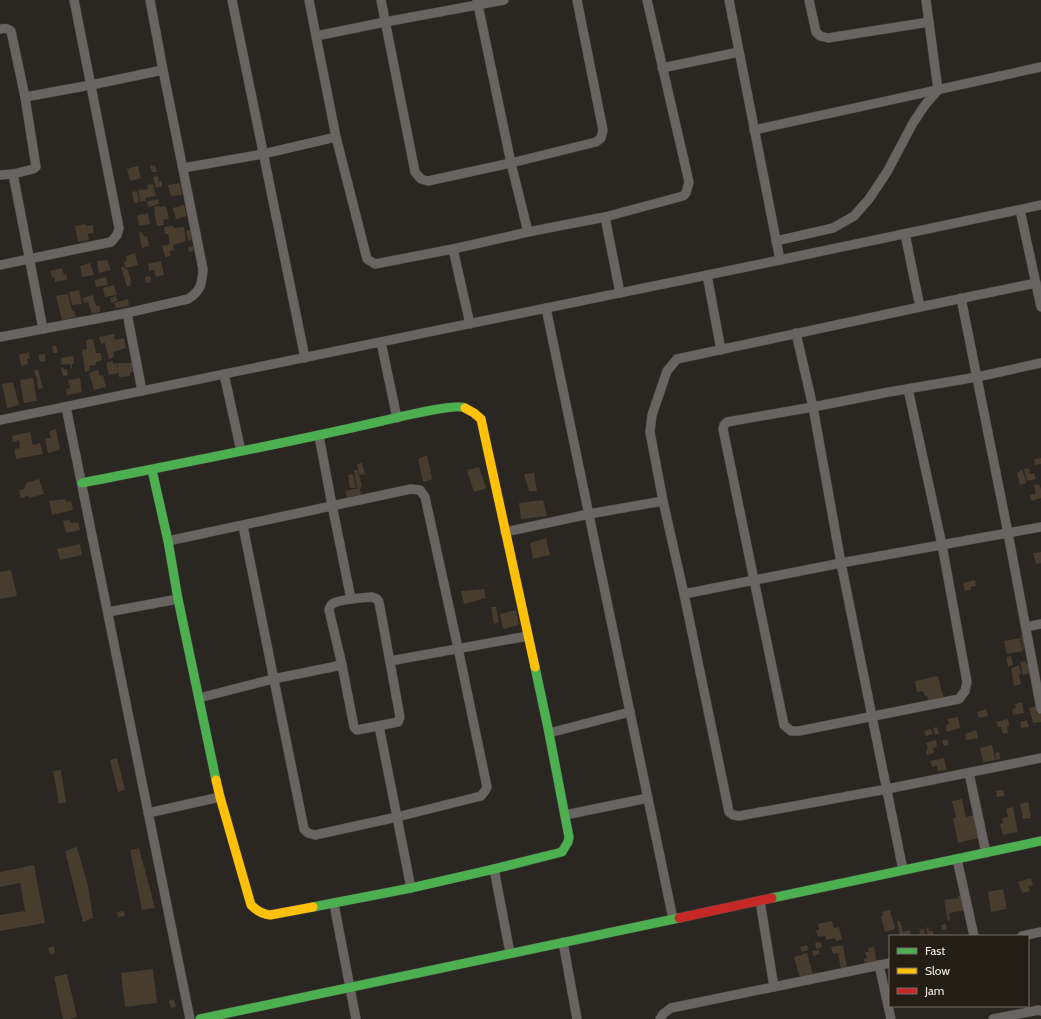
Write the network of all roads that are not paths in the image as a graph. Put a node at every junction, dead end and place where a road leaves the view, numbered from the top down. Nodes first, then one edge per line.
1 (74, 0) edge
2 (150, 0) edge
3 (232, 0) edge
4 (309, 0) edge
5 (381, 0) edge
6 (504, 0) edge
7 (577, 0) edge
8 (646, 0) edge
9 (729, 0) edge
10 (809, 0) edge
11 (926, 0) edge
12 (478, 2) edge
13 (385, 22) junction
14 (930, 22) junction
15 (0, 29) edge
16 (316, 36) junction
17 (739, 52) junction
18 (1041, 67) edge
19 (662, 68) junction
20 (163, 70) junction
21 (91, 85) junction
22 (938, 90) junction
23 (25, 97) junction
24 (754, 130) junction
25 (336, 137) junction
26 (263, 154) junction
27 (511, 163) junction
28 (183, 168) junction
29 (13, 174) junction
30 (0, 175) edge
31 (1041, 205) edge
32 (1020, 210) junction
33 (605, 217) junction
34 (528, 232) junction
35 (905, 234) junction
36 (776, 241) junction
37 (453, 249) junction
38 (29, 259) junction
39 (780, 260) junction
40 (0, 265) edge
41 (707, 275) junction
42 (1036, 283) junction
43 (620, 293) junction
44 (961, 298) junction
45 (920, 306) junction
46 (1041, 307) edge
47 (546, 308) junction
48 (127, 313) junction
49 (470, 324) junction
50 (43, 329) junction
51 (796, 333) junction
52 (0, 337) edge
53 (381, 342) junction
54 (721, 350) junction
55 (305, 358) junction
56 (1041, 364) edge
57 (224, 374) junction
58 (977, 377) junction
59 (908, 388) junction
60 (142, 391) junction
61 (66, 407) junction
62 (813, 407) junction
63 (397, 418) junction
64 (0, 420) edge
65 (319, 436) junction
66 (241, 451) junction
67 (152, 470) junction
68 (82, 483) junction
69 (663, 501) junction
70 (332, 505) junction
71 (589, 514) junction
72 (243, 526) junction
73 (1041, 527) edge
74 (505, 532) junction
75 (1008, 533) junction
76 (168, 541) junction
77 (942, 545) junction
78 (841, 563) junction
79 (754, 580) junction
80 (684, 594) junction
81 (178, 599) junction
82 (351, 599) junction
83 (108, 612) junction
84 (1041, 624) edge
85 (1026, 627) junction
86 (528, 636) junction
87 (458, 648) junction
88 (390, 661) junction
89 (342, 665) junction
90 (273, 680) junction
91 (199, 698) junction
92 (1041, 709) edge
93 (630, 712) junction
94 (872, 717) junction
95 (379, 726) junction
96 (549, 733) junction
97 (1041, 758) edge
98 (969, 773) junction
99 (887, 789) junction
100 (220, 797) junction
101 (648, 798) junction
102 (148, 813) junction
103 (565, 815) junction
104 (398, 817) junction
105 (1041, 841) edge
106 (986, 853) junction
107 (957, 859) junction
108 (494, 869) junction
109 (903, 870) junction
110 (411, 888) junction
111 (760, 901) junction
112 (334, 904) junction
113 (673, 919) junction
114 (1041, 932) edge
115 (974, 935) edge
116 (1027, 935) edge
117 (563, 942) junction
118 (510, 954) junction
119 (889, 963) edge
120 (879, 965) junction
121 (350, 987) junction
122 (774, 987) junction
123 (1041, 1011) edge
124 (1006, 1018) edge
125 (190, 1019) edge
126 (200, 1019) edge
127 (356, 1019) edge
128 (576, 1019) edge
129 (660, 1019) edge
130 (891, 1019) edge
131 (993, 1019) edge

1 - 21 street
2 - 20 street
3 - 26 street
4 - 16 street
5 - 13 street
6 - 12 street
7 - 27 street
8 - 19 street
9 - 17 street
10 - 14 street
11 - 14 street
12 - 13 street
12 - 27 street
13 - 16 street
13 - 27 street
14 - 22 street
15 - 23 street
16 - 25 street
17 - 19 street
17 - 24 street
18 - 22 street
19 - 33 street
20 - 21 street
20 - 28 street
21 - 23 street
21 - 38 street
22 - 24 street
22 - 36 street
23 - 29 street
24 - 36 street
25 - 26 street
25 - 37 street
26 - 28 street
26 - 55 street
27 - 34 street
28 - 48 street
29 - 30 street
29 - 38 street
31 - 32 street
32 - 35 street
32 - 42 street
33 - 34 street
33 - 43 street
34 - 37 street
35 - 39 street
35 - 45 street
36 - 39 street
37 - 49 street
38 - 40 street
38 - 50 street
39 - 41 street
41 - 43 street
41 - 54 street
42 - 44 street
42 - 46 street
43 - 47 street
44 - 45 street
44 - 58 street
45 - 51 street
47 - 49 street
47 - 71 street
48 - 50 street
48 - 60 street
49 - 53 street
50 - 52 street
51 - 54 street
51 - 62 street
53 - 55 street
53 - 63 street
54 - 69 street
55 - 57 street
56 - 58 street
57 - 60 street
57 - 66 street
58 - 59 street
58 - 75 street
59 - 62 street
59 - 77 street
60 - 61 street
61 - 64 street
61 - 68 street
62 - 78 street
62 - 79 street
63 - 65 street
63 - 74 street
65 - 66 street
65 - 70 street
66 - 67 street
67 - 68 street
67 - 76 street
68 - 83 street
69 - 71 street
69 - 80 street
70 - 72 street
70 - 82 street
70 - 87 street
71 - 74 street
71 - 93 street
72 - 76 street
72 - 90 street
73 - 75 street
74 - 86 street
75 - 77 street
75 - 85 street
76 - 81 street
77 - 78 street
77 - 94 street
78 - 79 street
78 - 94 street
79 - 80 street
79 - 94 street
80 - 99 street
81 - 83 street
81 - 91 street
82 - 88 street
82 - 89 street
83 - 102 street
84 - 85 street
85 - 92 street
86 - 87 street
86 - 96 street
87 - 88 street
87 - 104 street
88 - 95 street
89 - 90 street
89 - 95 street
90 - 91 street
90 - 104 street
91 - 100 street
93 - 96 street
93 - 101 street
94 - 99 street
95 - 104 street
96 - 103 street
97 - 98 street
98 - 99 street
98 - 106 street
99 - 109 street
100 - 102 street
100 - 112 street
101 - 103 street
101 - 113 street
102 - 125 street
103 - 108 street
104 - 110 street
105 - 106 street
106 - 107 street
107 - 109 street
107 - 115 street
108 - 110 street
108 - 118 street
109 - 111 street
110 - 112 street
111 - 113 street
111 - 122 street
112 - 121 street
113 - 117 street
114 - 116 street
117 - 118 street
117 - 128 street
118 - 121 street
119 - 120 street
120 - 122 street
120 - 130 street
121 - 126 street
121 - 127 street
122 - 129 street
123 - 124 street
124 - 131 street

